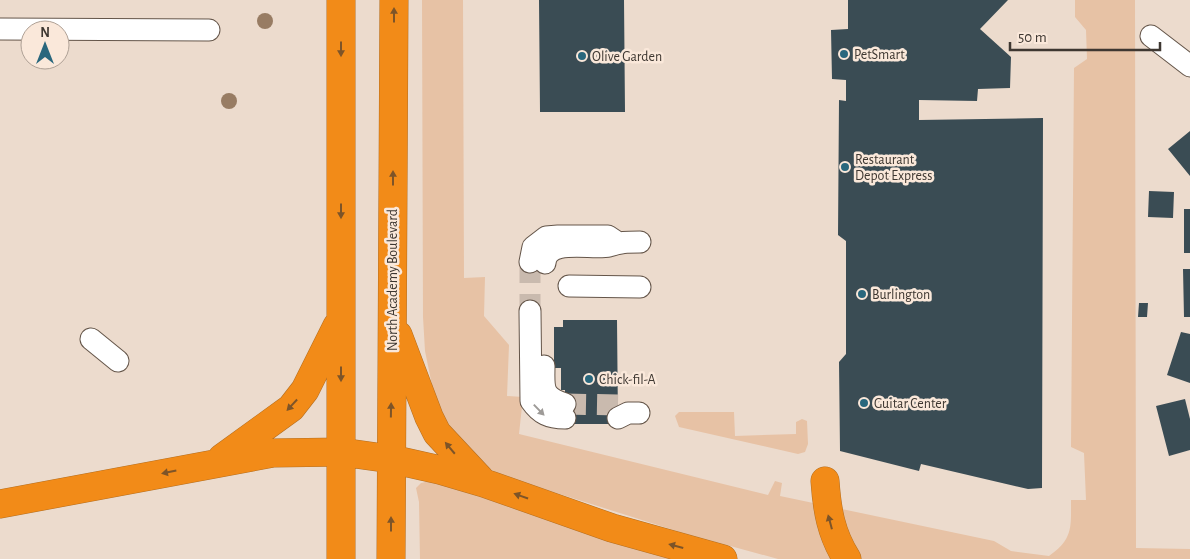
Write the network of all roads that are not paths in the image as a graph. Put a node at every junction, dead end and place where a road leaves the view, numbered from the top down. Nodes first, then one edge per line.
1 (341, 0) edge
2 (394, 0) edge
3 (0, 29) edge
4 (209, 30) dead end
5 (1151, 36) dead end
6 (1190, 66) edge
7 (640, 242) dead end
8 (538, 263) dead end
9 (569, 286) dead end
10 (640, 287) dead end
11 (537, 311) tunnel mouth
12 (341, 317) junction
13 (392, 319) junction
14 (91, 339) dead end
15 (118, 361) dead end
16 (565, 411) tunnel mouth
17 (341, 452) junction
18 (391, 459) junction
19 (217, 462) junction
20 (825, 481) dead end
21 (484, 483) junction
22 (0, 504) edge
23 (341, 559) edge
24 (391, 559) edge
25 (723, 559) edge
26 (847, 559) edge

1 -> 12 highway
13 -> 2 highway, North Academy Boulevard
3 - 4 street
5 - 6 street
7 - 8 street
9 - 10 street
11 -> 16 street
12 -> 17 highway
12 -> 19 highway
18 -> 13 highway, North Academy Boulevard
21 -> 13 highway
14 - 15 street
17 - 18 highway
17 - 19 highway
17 - 23 highway
18 - 21 highway
24 -> 18 highway, North Academy Boulevard
19 -> 22 highway
26 -> 20 highway
25 -> 21 highway

